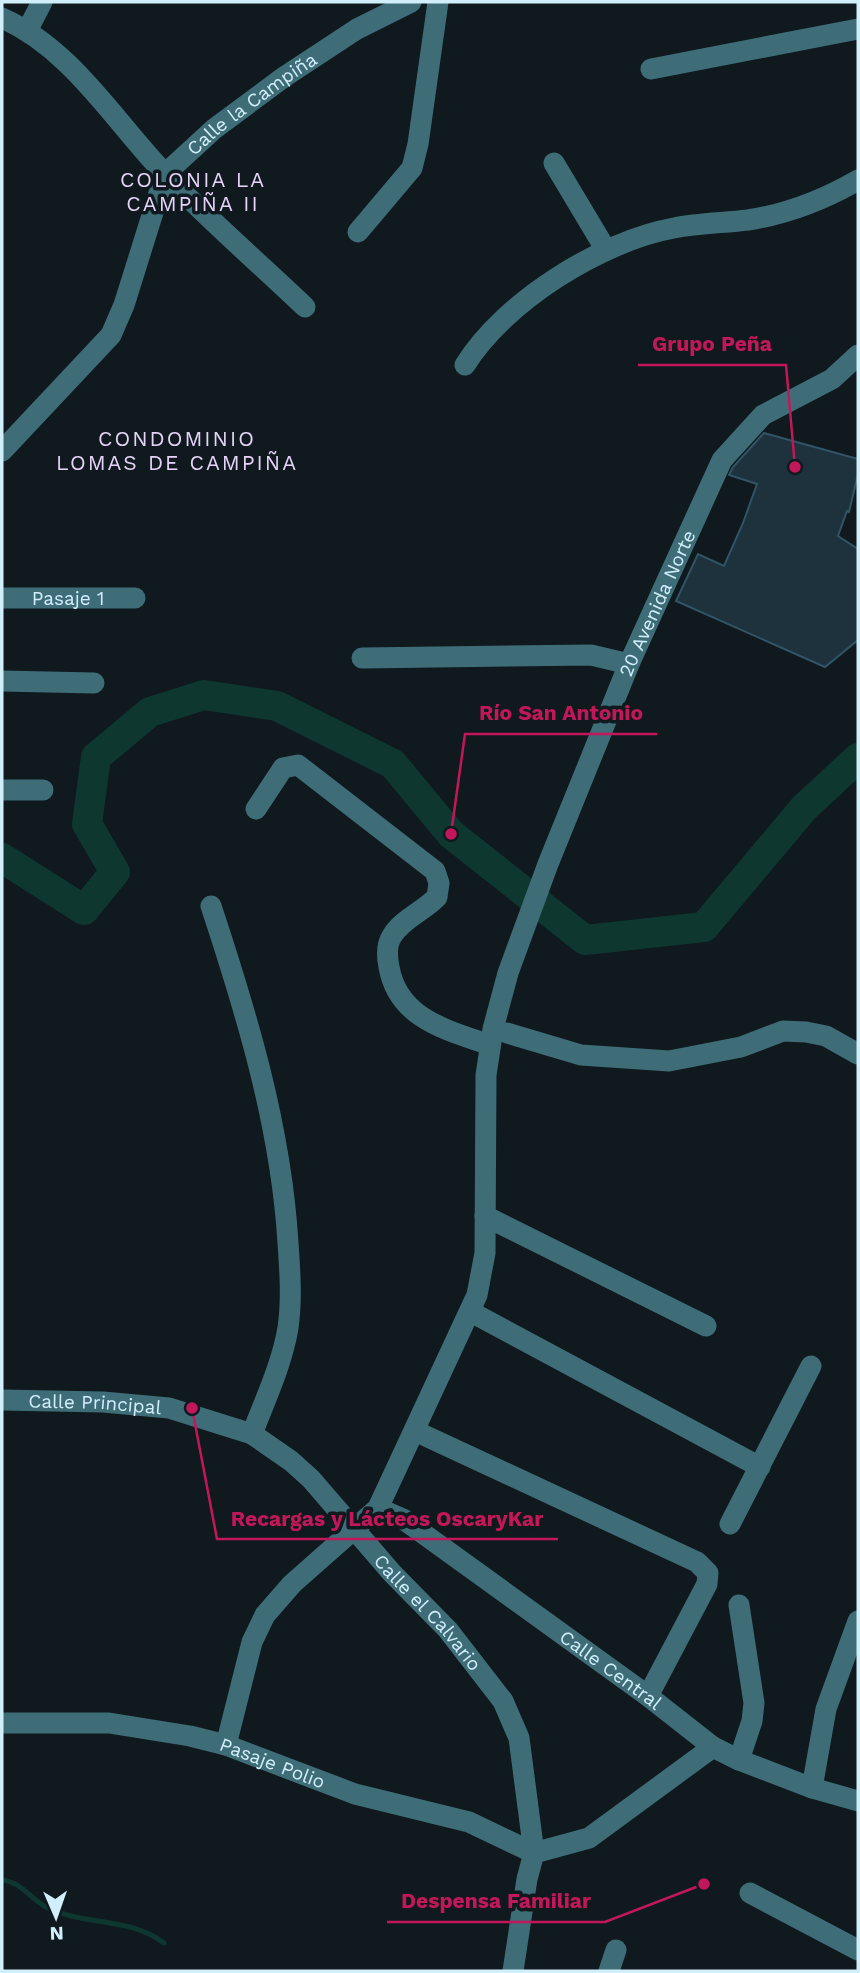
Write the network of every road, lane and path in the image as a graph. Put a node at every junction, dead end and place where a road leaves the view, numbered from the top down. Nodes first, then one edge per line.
1 (42, 2) edge
2 (411, 2) edge
3 (438, 2) edge
4 (2, 18) edge
5 (858, 29) edge
6 (27, 31) junction
7 (651, 69) dead end
8 (554, 163) dead end
9 (165, 174) junction
10 (858, 180) edge
11 (358, 232) dead end
12 (606, 250) junction
13 (305, 307) dead end
14 (858, 355) edge
15 (465, 365) dead end
16 (2, 451) edge
17 (2, 598) edge
18 (135, 598) dead end
19 (362, 658) dead end
20 (629, 664) junction
21 (2, 681) edge
22 (94, 683) dead end
23 (2, 790) edge
24 (43, 790) dead end
25 (256, 809) dead end
26 (211, 906) dead end
27 (497, 1036) junction
28 (858, 1054) edge
29 (485, 1216) junction
30 (471, 1312) junction
31 (706, 1326) dead end
32 (811, 1366) dead end
33 (2, 1400) edge
34 (415, 1431) junction
35 (252, 1434) junction
36 (760, 1467) junction
37 (378, 1508) junction
38 (730, 1524) dead end
39 (354, 1529) junction
40 (738, 1605) dead end
41 (858, 1621) edge
42 (648, 1696) junction
43 (2, 1723) edge
44 (226, 1745) junction
45 (713, 1747) junction
46 (739, 1760) junction
47 (812, 1788) junction
48 (858, 1801) edge
49 (534, 1853) junction
50 (750, 1893) dead end
51 (616, 1950) dead end
52 (858, 1950) edge
53 (513, 1971) edge
54 (609, 1971) edge

1 - 6 street
2 - 9 street, Calle la Campiña
3 - 11 street
4 - 6 street
5 - 7 street
6 - 9 street
8 - 12 street
9 - 13 street
9 - 16 street, Calle la Campiña
10 - 12 street
12 - 15 street
14 - 20 street, 20 Avenida Norte
17 - 18 street, Pasaje 1
19 - 20 street
20 - 27 street, 20 Avenida Norte
21 - 22 street
23 - 24 street
25 - 27 street
26 - 35 street
27 - 28 street
27 - 29 street
29 - 30 street
29 - 31 street
30 - 34 street
30 - 36 street
32 - 36 street
33 - 35 street, Calle Principal
34 - 37 street
34 - 42 street
35 - 39 street, Calle Principal
36 - 38 street
37 - 39 street
37 - 42 street, Calle Central
39 - 44 street
39 - 49 street, Calle el Calvario
40 - 46 street
41 - 47 street
42 - 45 street, Calle Central
43 - 44 street, Pasaje Polio
44 - 49 street, Pasaje Polio
45 - 46 street, Calle Central
45 - 49 street
46 - 47 street, Calle Central
47 - 48 street, Calle Central
49 - 53 street, Calle el Calvario
50 - 52 street
51 - 54 street

